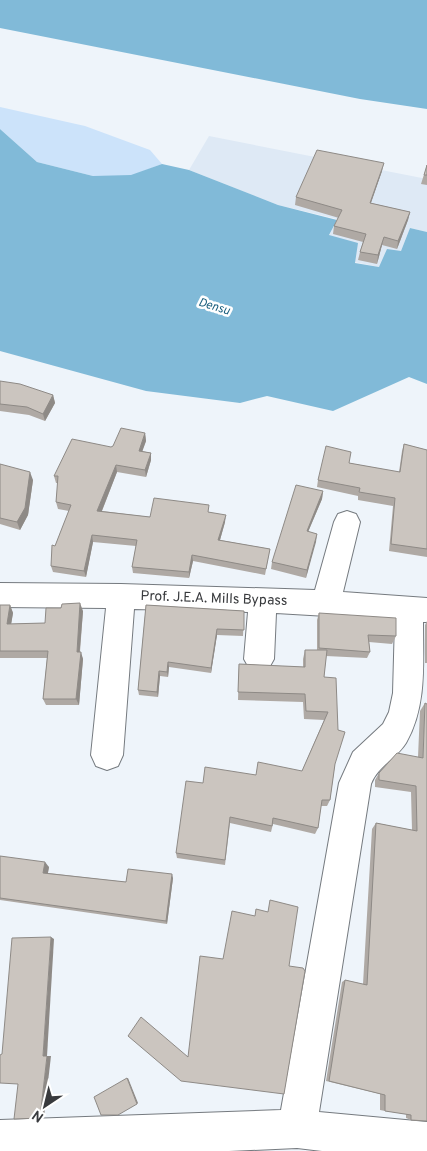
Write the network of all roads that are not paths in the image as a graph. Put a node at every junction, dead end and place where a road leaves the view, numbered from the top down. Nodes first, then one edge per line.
1 (347, 522) dead end
2 (0, 595) edge
3 (121, 596) junction
4 (263, 600) junction
5 (326, 602) junction
6 (418, 610) edge
7 (259, 659) dead end
8 (107, 755) dead end
9 (296, 1129) junction
10 (0, 1140) edge
11 (427, 1142) edge

1 - 5 street
2 - 3 street, Prof. J.E.A. Mills Bypass
3 - 4 street, Prof. J.E.A. Mills Bypass
3 - 8 street
4 - 5 street, Prof. J.E.A. Mills Bypass
4 - 7 street
5 - 6 street, Prof. J.E.A. Mills Bypass
6 - 9 street
9 - 10 street
9 - 11 street

